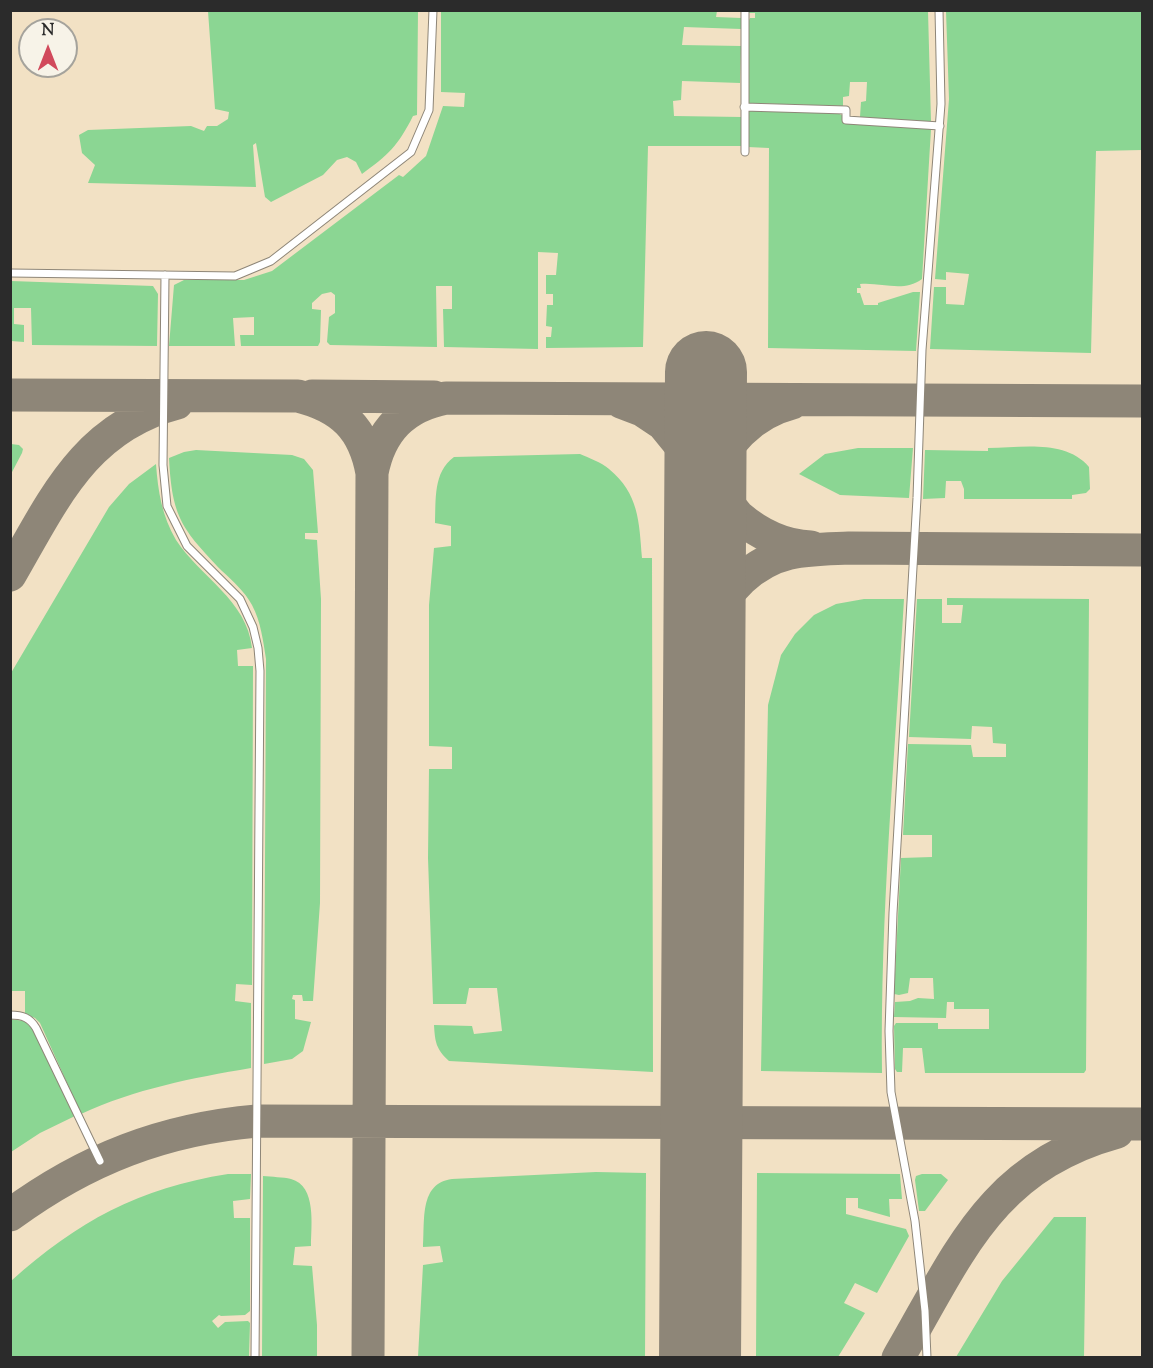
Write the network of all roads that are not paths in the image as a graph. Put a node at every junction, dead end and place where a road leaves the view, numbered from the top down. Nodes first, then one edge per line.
1 (433, 10) edge
2 (745, 10) edge
3 (939, 10) edge
4 (744, 107) junction
5 (940, 126) junction
6 (745, 152) dead end
7 (10, 273) edge
8 (165, 275) junction
9 (10, 1015) edge
10 (100, 1161) dead end
11 (255, 1358) edge
12 (927, 1358) edge

1 - 8 lane
2 - 4 lane
3 - 5 lane
4 - 5 lane
4 - 6 lane
5 - 12 lane
7 - 8 lane
8 - 11 lane
9 - 10 lane

